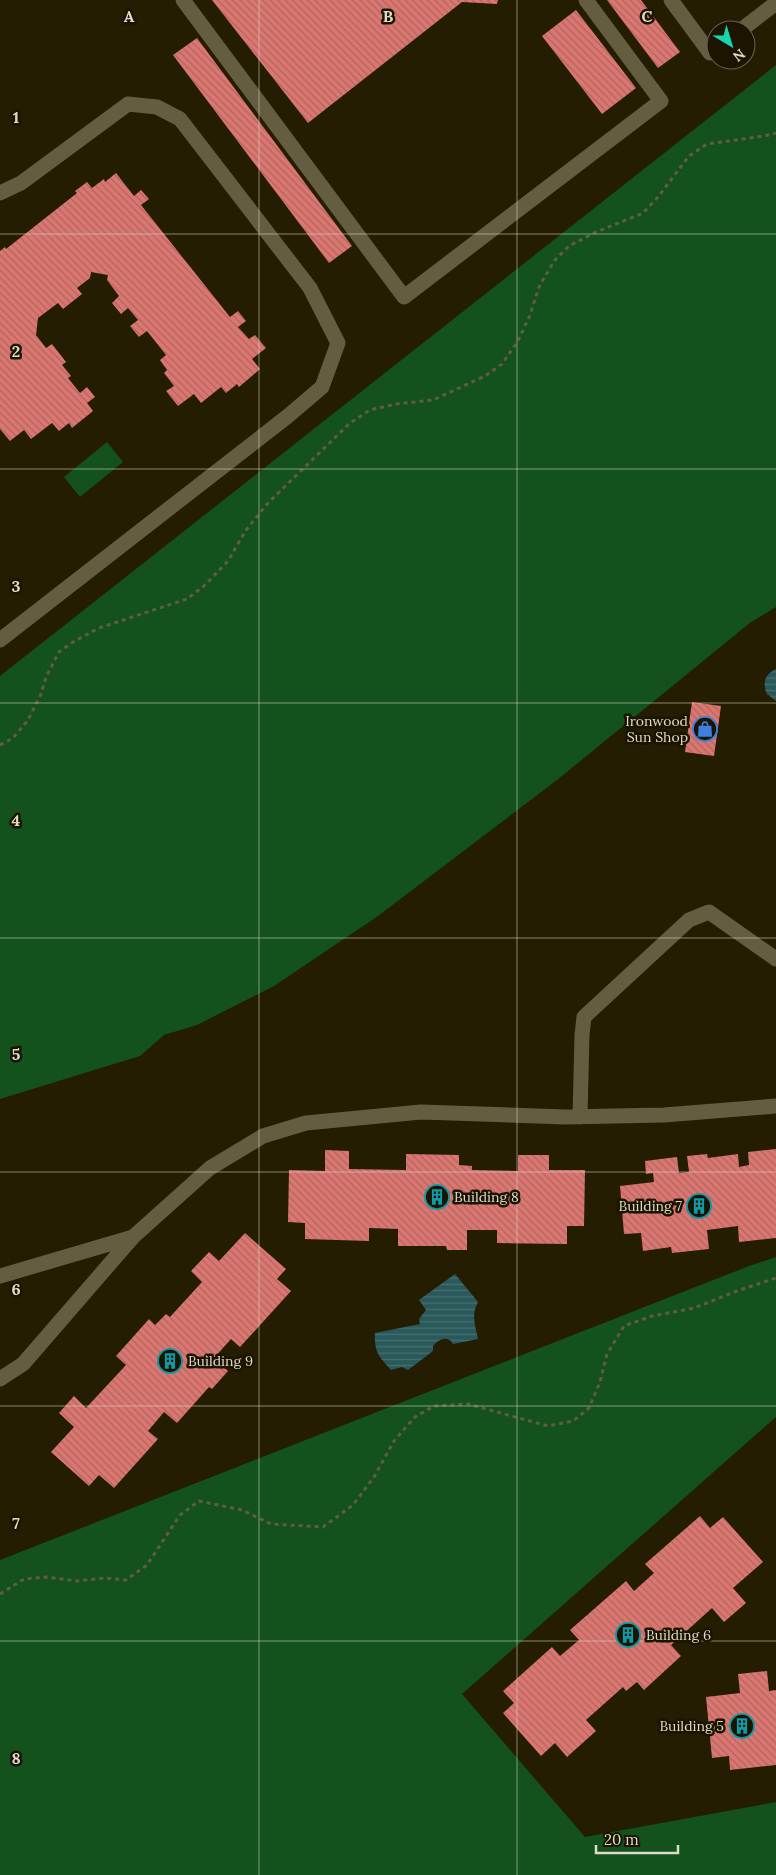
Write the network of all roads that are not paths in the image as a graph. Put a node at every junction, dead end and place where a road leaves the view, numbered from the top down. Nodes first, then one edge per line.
1 (183, 0) edge
2 (586, 0) edge
3 (670, 0) edge
4 (776, 3) edge
5 (754, 20) edge
6 (706, 48) edge
7 (0, 193) edge
8 (0, 640) edge
9 (776, 959) edge
10 (776, 1106) edge
11 (580, 1117) junction
12 (133, 1237) junction
13 (0, 1276) edge
14 (0, 1380) edge

1 - 2 lane
3 - 6 lane
4 - 5 lane
7 - 8 lane
9 - 11 lane
10 - 11 lane
11 - 12 lane
12 - 13 lane
12 - 14 lane

